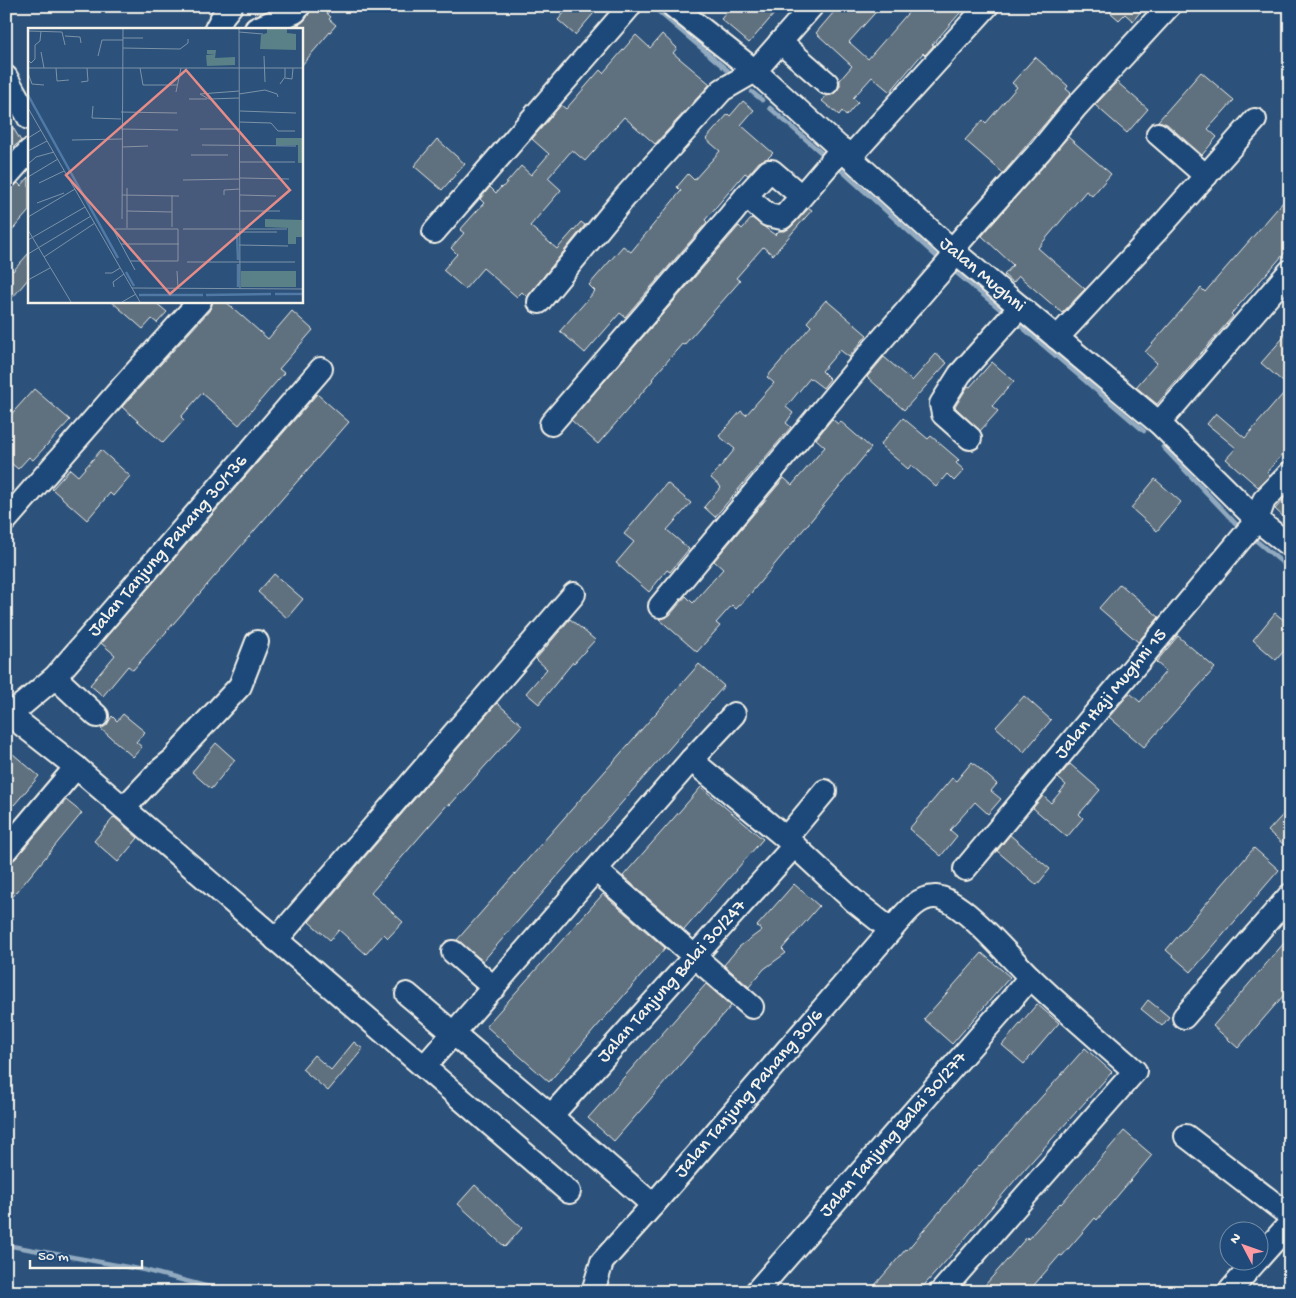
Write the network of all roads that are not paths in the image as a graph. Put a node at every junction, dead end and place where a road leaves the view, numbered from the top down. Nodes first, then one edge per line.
1 (231, 6) edge
2 (673, 6) edge
3 (812, 6) edge
4 (987, 6) edge
5 (1169, 6) edge
6 (297, 9) edge
7 (627, 9) edge
8 (217, 28) edge
9 (258, 28) edge
10 (281, 28) edge
11 (780, 42) junction
12 (755, 71) junction
13 (827, 83) dead end
14 (10, 90) edge
15 (28, 117) edge
16 (1255, 120) dead end
17 (1158, 134) dead end
18 (28, 152) edge
19 (846, 153) junction
20 (1206, 176) junction
21 (6, 177) edge
22 (746, 196) junction
23 (801, 196) junction
24 (434, 232) dead end
25 (954, 252) junction
26 (1290, 271) edge
27 (199, 302) edge
28 (539, 302) dead end
29 (1017, 310) junction
30 (1057, 338) junction
31 (321, 369) dead end
32 (1159, 423) junction
33 (551, 424) dead end
34 (970, 438) dead end
35 (1290, 473) edge
36 (6, 520) edge
37 (1257, 520) junction
38 (1286, 536) edge
39 (574, 594) dead end
40 (660, 606) dead end
41 (258, 642) dead end
42 (55, 677) junction
43 (8, 714) edge
44 (734, 714) dead end
45 (97, 716) dead end
46 (691, 760) junction
47 (76, 767) junction
48 (824, 791) dead end
49 (124, 808) junction
50 (790, 842) junction
51 (6, 850) edge
52 (965, 869) dead end
53 (596, 870) junction
54 (1290, 895) edge
55 (891, 930) junction
56 (276, 940) junction
57 (453, 952) dead end
58 (695, 957) junction
59 (1030, 977) junction
60 (494, 988) junction
61 (407, 994) dead end
62 (752, 1008) dead end
63 (1184, 1016) dead end
64 (454, 1034) junction
65 (424, 1068) junction
66 (551, 1116) junction
67 (1186, 1136) dead end
68 (569, 1192) dead end
69 (653, 1205) junction
70 (1290, 1216) edge
71 (1290, 1223) edge
72 (1268, 1248) edge
73 (1249, 1270) edge
74 (595, 1292) edge
75 (756, 1292) edge
76 (941, 1292) edge
77 (1230, 1292) edge

1 - 8 street
2 - 12 street, Jalan Mughni
3 - 11 street
4 - 19 street
5 - 25 street
6 - 9 street
6 - 10 street
7 - 24 street
11 - 12 street
11 - 13 street
12 - 19 street, Jalan Mughni
12 - 28 street
14 - 15 street
16 - 20 street
17 - 20 street
18 - 21 street
19 - 23 street
19 - 25 street, Jalan Mughni
20 - 30 street
22 - 23 street
22 - 23 street
22 - 33 street
25 - 29 street, Jalan Mughni
25 - 40 street
26 - 32 street
27 - 36 street
29 - 30 street, Jalan Mughni
29 - 34 street
30 - 32 street, Jalan Mughni
31 - 42 street, Jalan Tanjung Pahang 30/136
32 - 37 street, Jalan Mughni
35 - 37 street, Jalan Haji Mughni 15
37 - 38 street, Jalan Mughni
37 - 52 street, Jalan Haji Mughni 15
39 - 56 street
41 - 49 street
42 - 43 street, Jalan Tanjung Pahang 30/136
42 - 45 street
43 - 47 street
44 - 46 street
46 - 50 street
46 - 53 street
47 - 49 street
47 - 51 street
48 - 50 street, Jalan Tanjung Balai 30/247
49 - 56 street
50 - 55 street
50 - 58 street, Jalan Tanjung Balai 30/247
53 - 58 street
53 - 60 street
54 - 63 street
55 - 59 street, Jalan Tanjung Pahang 30/6
55 - 69 street, Jalan Tanjung Pahang 30/6
56 - 65 street
57 - 60 street
58 - 62 street
58 - 66 street, Jalan Tanjung Balai 30/247
59 - 75 street, Jalan Tanjung Balai 30/277
59 - 76 street
60 - 64 street
61 - 64 street
64 - 65 street
64 - 66 street
65 - 68 street
66 - 69 street
67 - 70 street
69 - 74 street, Jalan Tanjung Pahang 30/6
71 - 72 street
73 - 77 street

